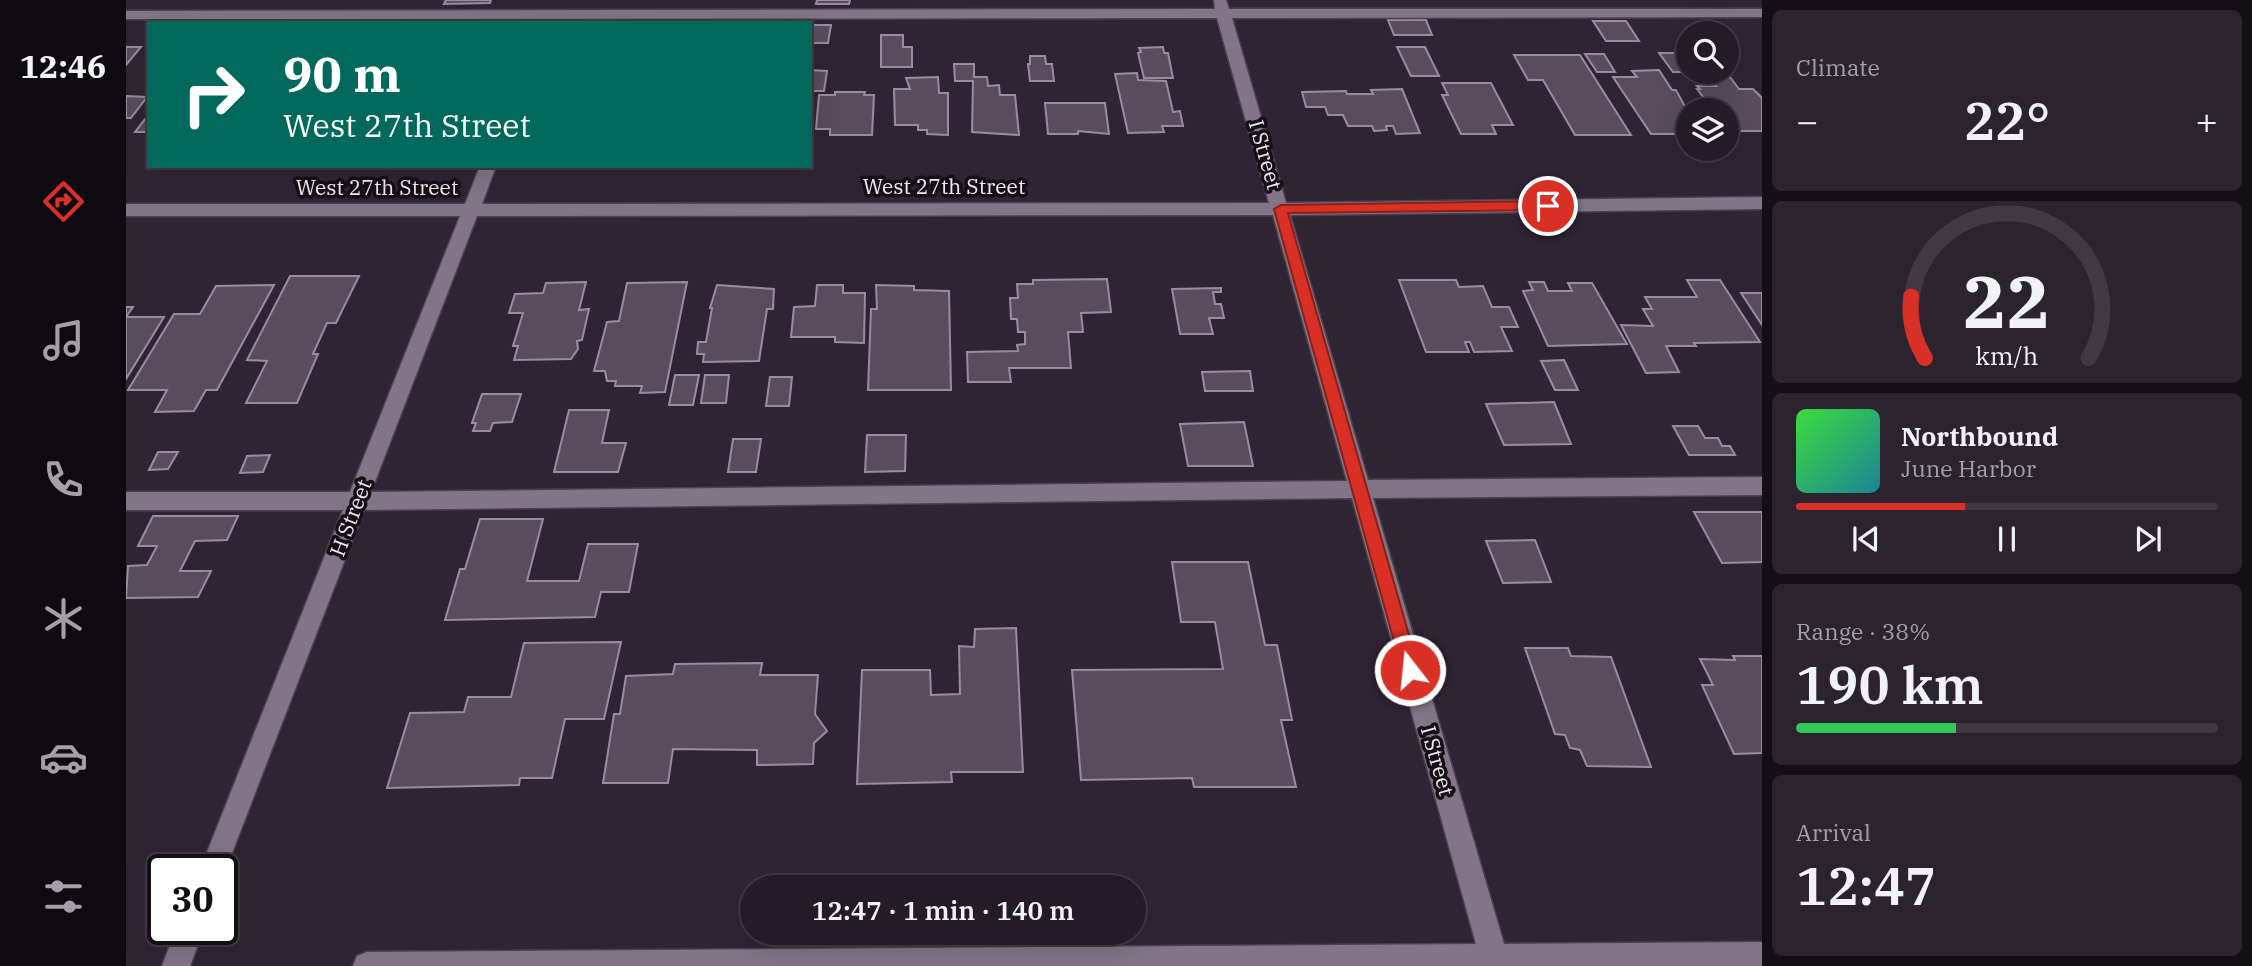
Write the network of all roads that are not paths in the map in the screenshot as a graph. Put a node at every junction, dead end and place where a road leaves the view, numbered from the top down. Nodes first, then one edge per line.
1 (556, 0) edge
2 (1221, 6) edge
3 (1762, 13) edge
4 (126, 15) edge
5 (549, 19) edge
6 (487, 168) edge
7 (1762, 203) edge
8 (1281, 209) junction
9 (126, 210) edge
10 (470, 211) junction
11 (1762, 486) edge
12 (1357, 488) junction
13 (126, 501) edge
14 (358, 502) junction
15 (219, 854) edge
16 (184, 945) edge
17 (1762, 956) edge
18 (1494, 957) junction
19 (176, 966) edge
20 (367, 966) edge

1 - 5 street
2 - 3 street
2 - 5 street
2 - 8 street, I Street
4 - 5 street
6 - 10 street, H Street
7 - 8 street, West 27th Street
8 - 10 street, West 27th Street
8 - 12 street, I Street
9 - 10 street, West 27th Street
10 - 14 street, H Street
11 - 12 street
12 - 14 street
12 - 18 street, I Street
13 - 14 street
14 - 15 street, H Street
16 - 19 street
17 - 18 street
18 - 20 street

